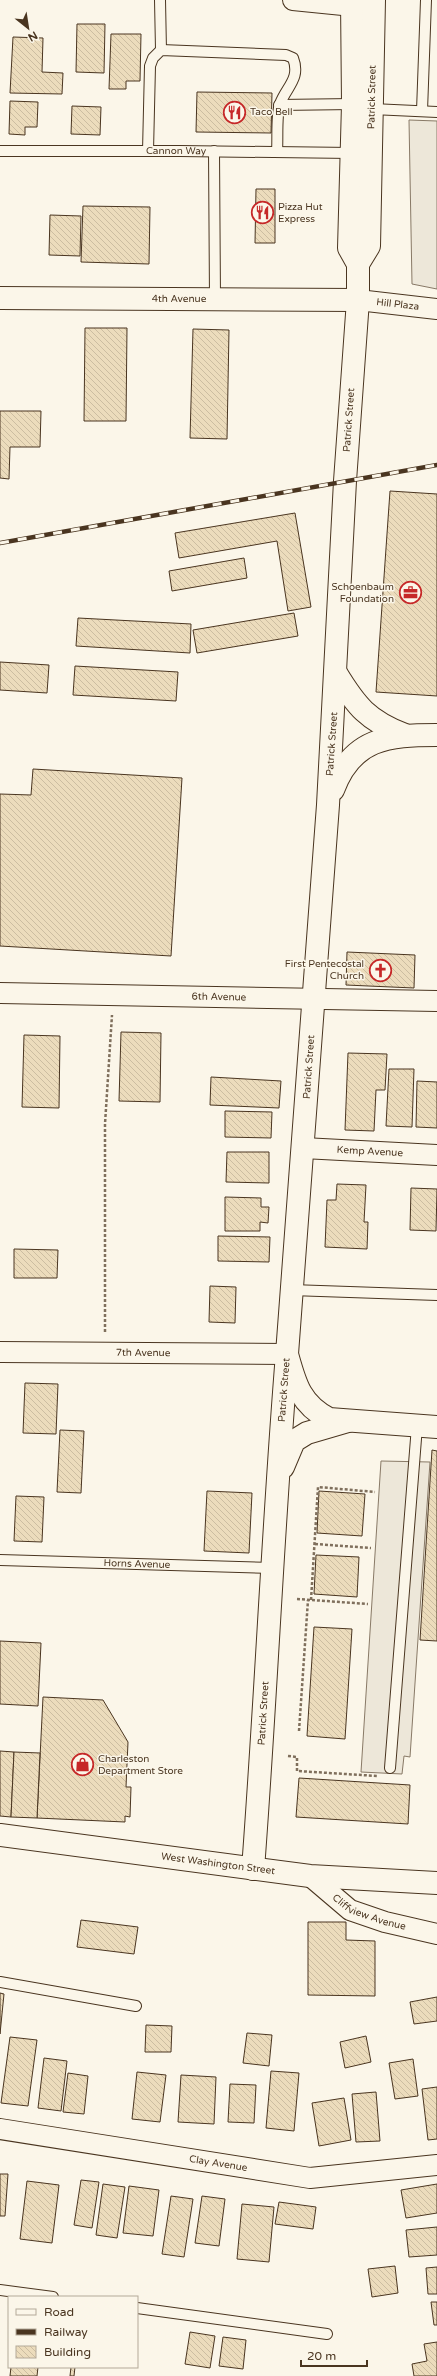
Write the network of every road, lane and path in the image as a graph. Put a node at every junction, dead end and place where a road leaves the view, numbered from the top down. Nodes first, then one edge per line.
1 (160, 0) edge
2 (293, 0) edge
3 (374, 0) edge
4 (426, 0) edge
5 (350, 2) edge
6 (161, 50) junction
7 (279, 105) junction
8 (363, 107) junction
9 (422, 111) junction
10 (437, 112) edge
11 (148, 151) junction
12 (214, 151) junction
13 (277, 151) junction
14 (0, 152) edge
15 (352, 153) junction
16 (358, 264) junction
17 (0, 298) edge
18 (214, 299) junction
19 (358, 300) junction
20 (437, 310) edge
21 (336, 673) junction
22 (405, 735) junction
23 (437, 735) edge
24 (328, 805) junction
25 (0, 993) edge
26 (113, 996) junction
27 (314, 999) junction
28 (437, 1001) edge
29 (303, 1148) junction
30 (437, 1155) edge
31 (292, 1290) junction
32 (437, 1295) edge
33 (0, 1352) edge
34 (105, 1353) junction
35 (286, 1354) junction
36 (348, 1422) junction
37 (427, 1426) edge
38 (276, 1483) junction
39 (375, 1492) dead end
40 (315, 1544) junction
41 (371, 1548) dead end
42 (0, 1560) edge
43 (273, 1568) junction
44 (297, 1599) dead end
45 (310, 1600) junction
46 (368, 1604) dead end
47 (299, 1731) dead end
48 (288, 1756) dead end
49 (390, 1768) dead end
50 (383, 1776) dead end
51 (0, 1835) edge
52 (253, 1869) junction
53 (310, 1876) junction
54 (437, 1883) edge
55 (437, 1934) edge
56 (0, 1982) edge
57 (136, 2006) dead end
58 (0, 2128) edge
59 (437, 2165) edge
60 (0, 2290) edge
61 (45, 2296) edge
62 (138, 2308) edge
63 (327, 2334) dead end

1 - 6 lane
2 - 5 street
3 - 8 main road, Patrick Street
4 - 9 lane
5 - 8 main road, Patrick Street
6 - 7 lane
6 - 11 lane
7 - 8 lane
7 - 13 lane
8 - 9 lane
8 - 15 main road, Patrick Street
8 - 16 main road, Patrick Street
9 - 10 lane
11 - 12 lane, Cannon Way
11 - 14 lane, Cannon Way
12 - 13 lane, Cannon Way
12 - 18 lane
13 - 15 lane, Cannon Way
15 - 16 main road, Patrick Street
16 - 19 main road, Patrick Street
17 - 18 main road, 4th Avenue
18 - 19 main road, 4th Avenue
19 - 20 street, Hill Plaza
19 - 21 main road, Patrick Street
21 - 22 main road
21 - 24 main road, Patrick Street
22 - 23 main road
22 - 24 main road
24 - 27 main road, Patrick Street
25 - 26 street, 6th Avenue
26 - 27 street, 6th Avenue
26 - 34 path
27 - 28 street, 6th Avenue
27 - 29 main road, Patrick Street
29 - 30 street, Kemp Avenue
29 - 31 main road, Patrick Street
31 - 32 lane
31 - 35 main road, Patrick Street
33 - 34 street, 7th Avenue
34 - 35 street, 7th Avenue
35 - 36 main road
35 - 38 main road, Patrick Street
36 - 37 main road
36 - 38 main road
37 - 49 lane
38 - 43 main road, Patrick Street
39 - 40 path
40 - 41 path
40 - 45 path
42 - 43 lane, Horns Avenue
43 - 52 main road, Patrick Street
44 - 45 path
45 - 46 path
45 - 47 path
48 - 50 path
51 - 52 main road, West Washington Street
52 - 53 main road, West Washington Street
53 - 54 main road, West Washington Street
53 - 55 street, Cliffview Avenue
56 - 57 lane
58 - 59 street, Clay Avenue
60 - 61 lane
62 - 63 lane

